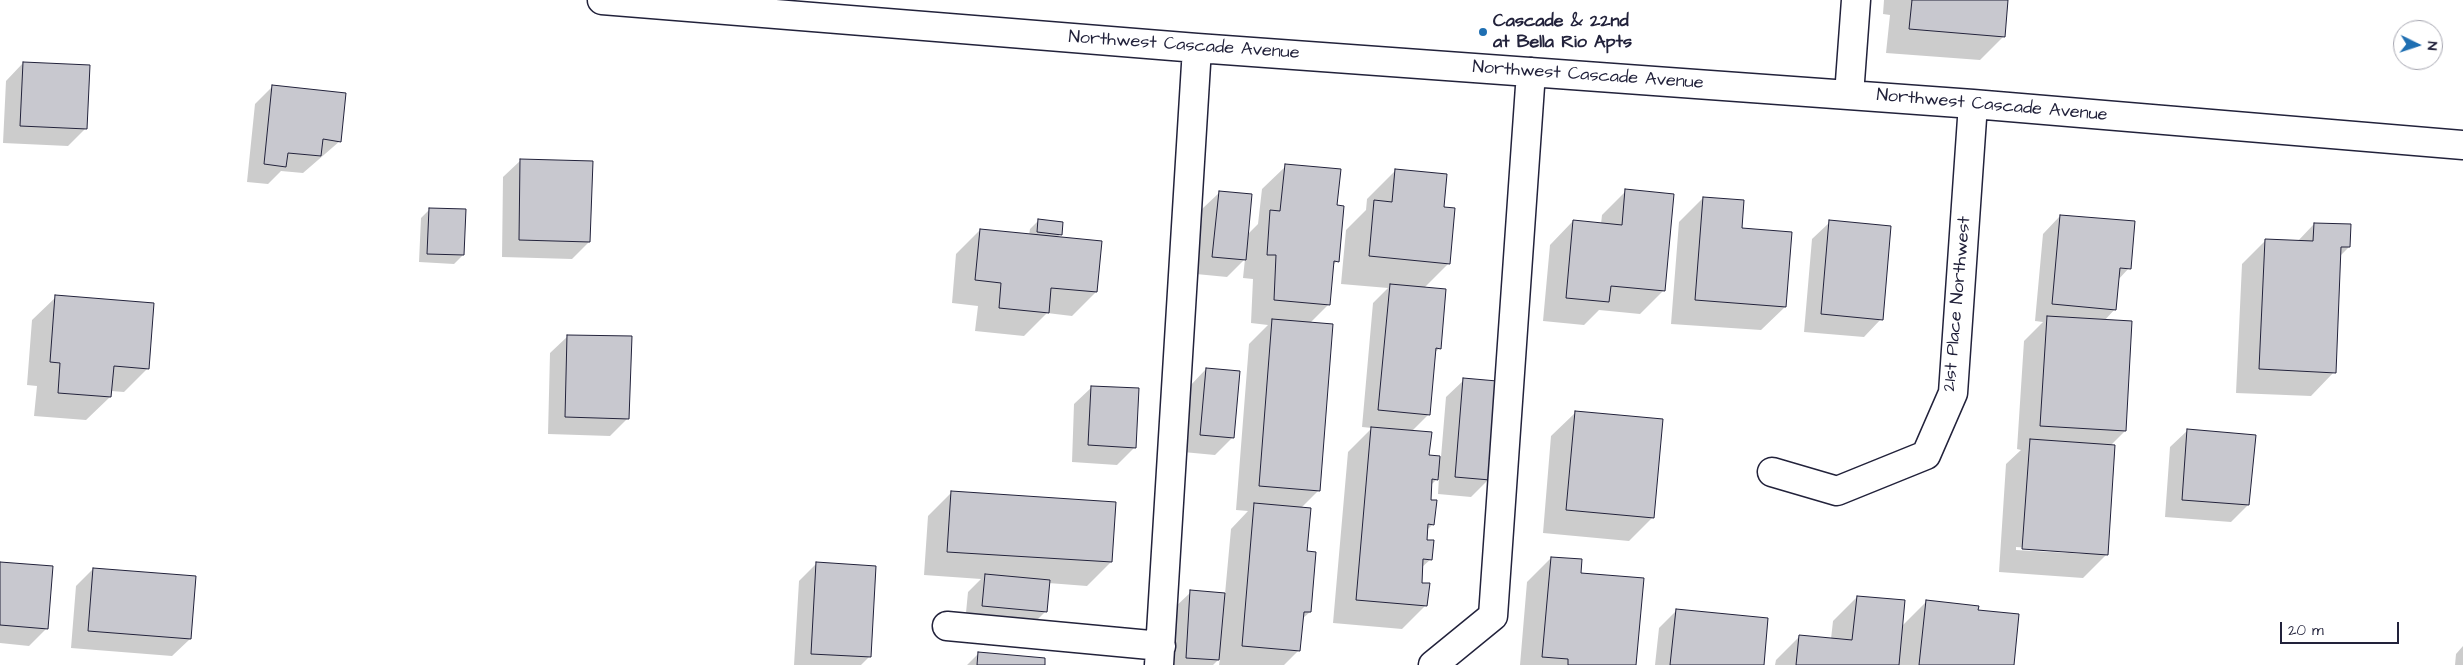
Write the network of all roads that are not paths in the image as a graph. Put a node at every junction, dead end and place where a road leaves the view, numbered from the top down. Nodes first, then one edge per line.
1 (602, 0) edge
2 (1856, 0) edge
3 (1197, 48) junction
4 (1531, 72) junction
5 (1849, 95) junction
6 (1973, 104) junction
7 (2463, 146) edge
8 (1772, 472) dead end
9 (947, 626) dead end
10 (1160, 655) edge
11 (1433, 665) edge

1 - 3 street, Northwest Cascade Avenue
2 - 5 street
3 - 4 street, Northwest Cascade Avenue
3 - 10 street
4 - 5 street, Northwest Cascade Avenue
4 - 11 street
5 - 6 street, Northwest Cascade Avenue
6 - 7 street, Northwest Cascade Avenue
6 - 8 street, 21st Place Northwest
9 - 10 street

